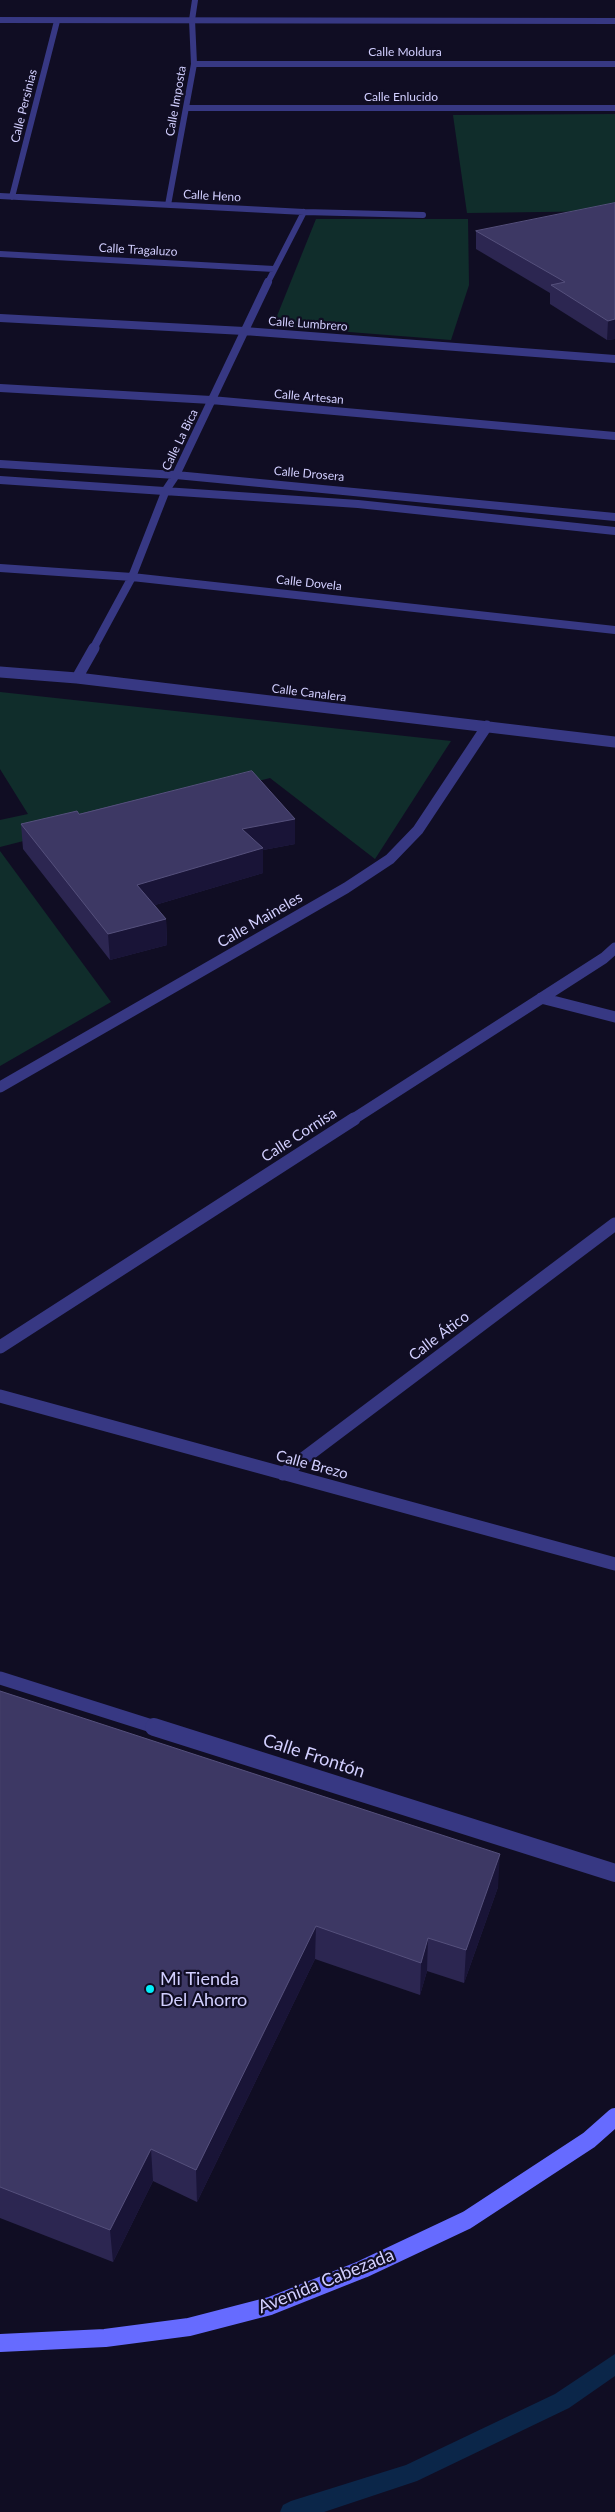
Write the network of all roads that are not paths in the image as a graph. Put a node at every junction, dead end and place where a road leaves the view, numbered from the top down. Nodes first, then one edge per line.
1 (195, 0) edge
2 (0, 20) edge
3 (192, 20) junction
4 (57, 21) junction
5 (615, 21) edge
6 (194, 64) junction
7 (615, 64) edge
8 (187, 108) junction
9 (615, 108) edge
10 (0, 196) edge
11 (12, 197) junction
12 (168, 205) junction
13 (304, 212) junction
14 (423, 215) dead end
15 (0, 254) edge
16 (274, 269) junction
17 (0, 318) edge
18 (244, 331) junction
19 (615, 359) edge
20 (0, 388) edge
21 (211, 400) junction
22 (615, 436) edge
23 (0, 464) edge
24 (176, 475) junction
25 (0, 480) edge
26 (166, 490) junction
27 (615, 517) edge
28 (615, 531) edge
29 (0, 568) edge
30 (132, 577) junction
31 (615, 630) edge
32 (0, 672) edge
33 (77, 678) junction
34 (487, 726) junction
35 (615, 742) edge
36 (615, 948) edge
37 (541, 998) junction
38 (615, 1017) edge
39 (0, 1087) edge
40 (615, 1224) edge
41 (0, 1347) edge
42 (0, 1396) edge
43 (283, 1474) junction
44 (615, 1564) edge
45 (0, 1678) edge
46 (615, 1873) edge
47 (615, 2117) edge
48 (0, 2343) edge

1 - 3 street, Calle Imposta
2 - 4 street
3 - 4 street
3 - 5 street
3 - 6 street, Calle Imposta
4 - 11 street, Calle Persinias
6 - 7 street, Calle Moldura
6 - 8 street, Calle Imposta
8 - 9 street, Calle Enlucido
8 - 12 street, Calle Imposta
10 - 11 street, Calle Heno
11 - 12 street, Calle Heno
12 - 13 street, Calle Heno
13 - 14 street, Calle Heno
13 - 16 street, Calle La Bica
15 - 16 street, Calle Tragaluzo
16 - 18 street, Calle La Bica
17 - 18 street, Calle Lumbrero
18 - 19 street, Calle Lumbrero
18 - 21 street, Calle La Bica
20 - 21 street, Calle Artesan
21 - 22 street, Calle Artesan
21 - 24 street, Calle La Bica
23 - 24 street, Calle Drosera
24 - 26 street, Calle La Bica
24 - 27 street, Calle Drosera
25 - 26 street, Calle Drosera
26 - 28 street, Calle Drosera
26 - 30 street, Calle La Bica
29 - 30 street, Calle Dovela
30 - 31 street, Calle Dovela
30 - 33 street, Calle La Bica
32 - 33 street, Calle Canalera
33 - 34 street, Calle Canalera
34 - 35 street, Calle Canalera
34 - 39 street, Calle Maineles
36 - 37 street, Calle Cornisa
37 - 38 street
37 - 41 street, Calle Cornisa
40 - 43 street, Calle Ático
42 - 43 street, Calle Brezo
43 - 44 street, Calle Brezo
45 - 46 street, Calle Frontón
47 - 48 main road, Avenida Cabezada

